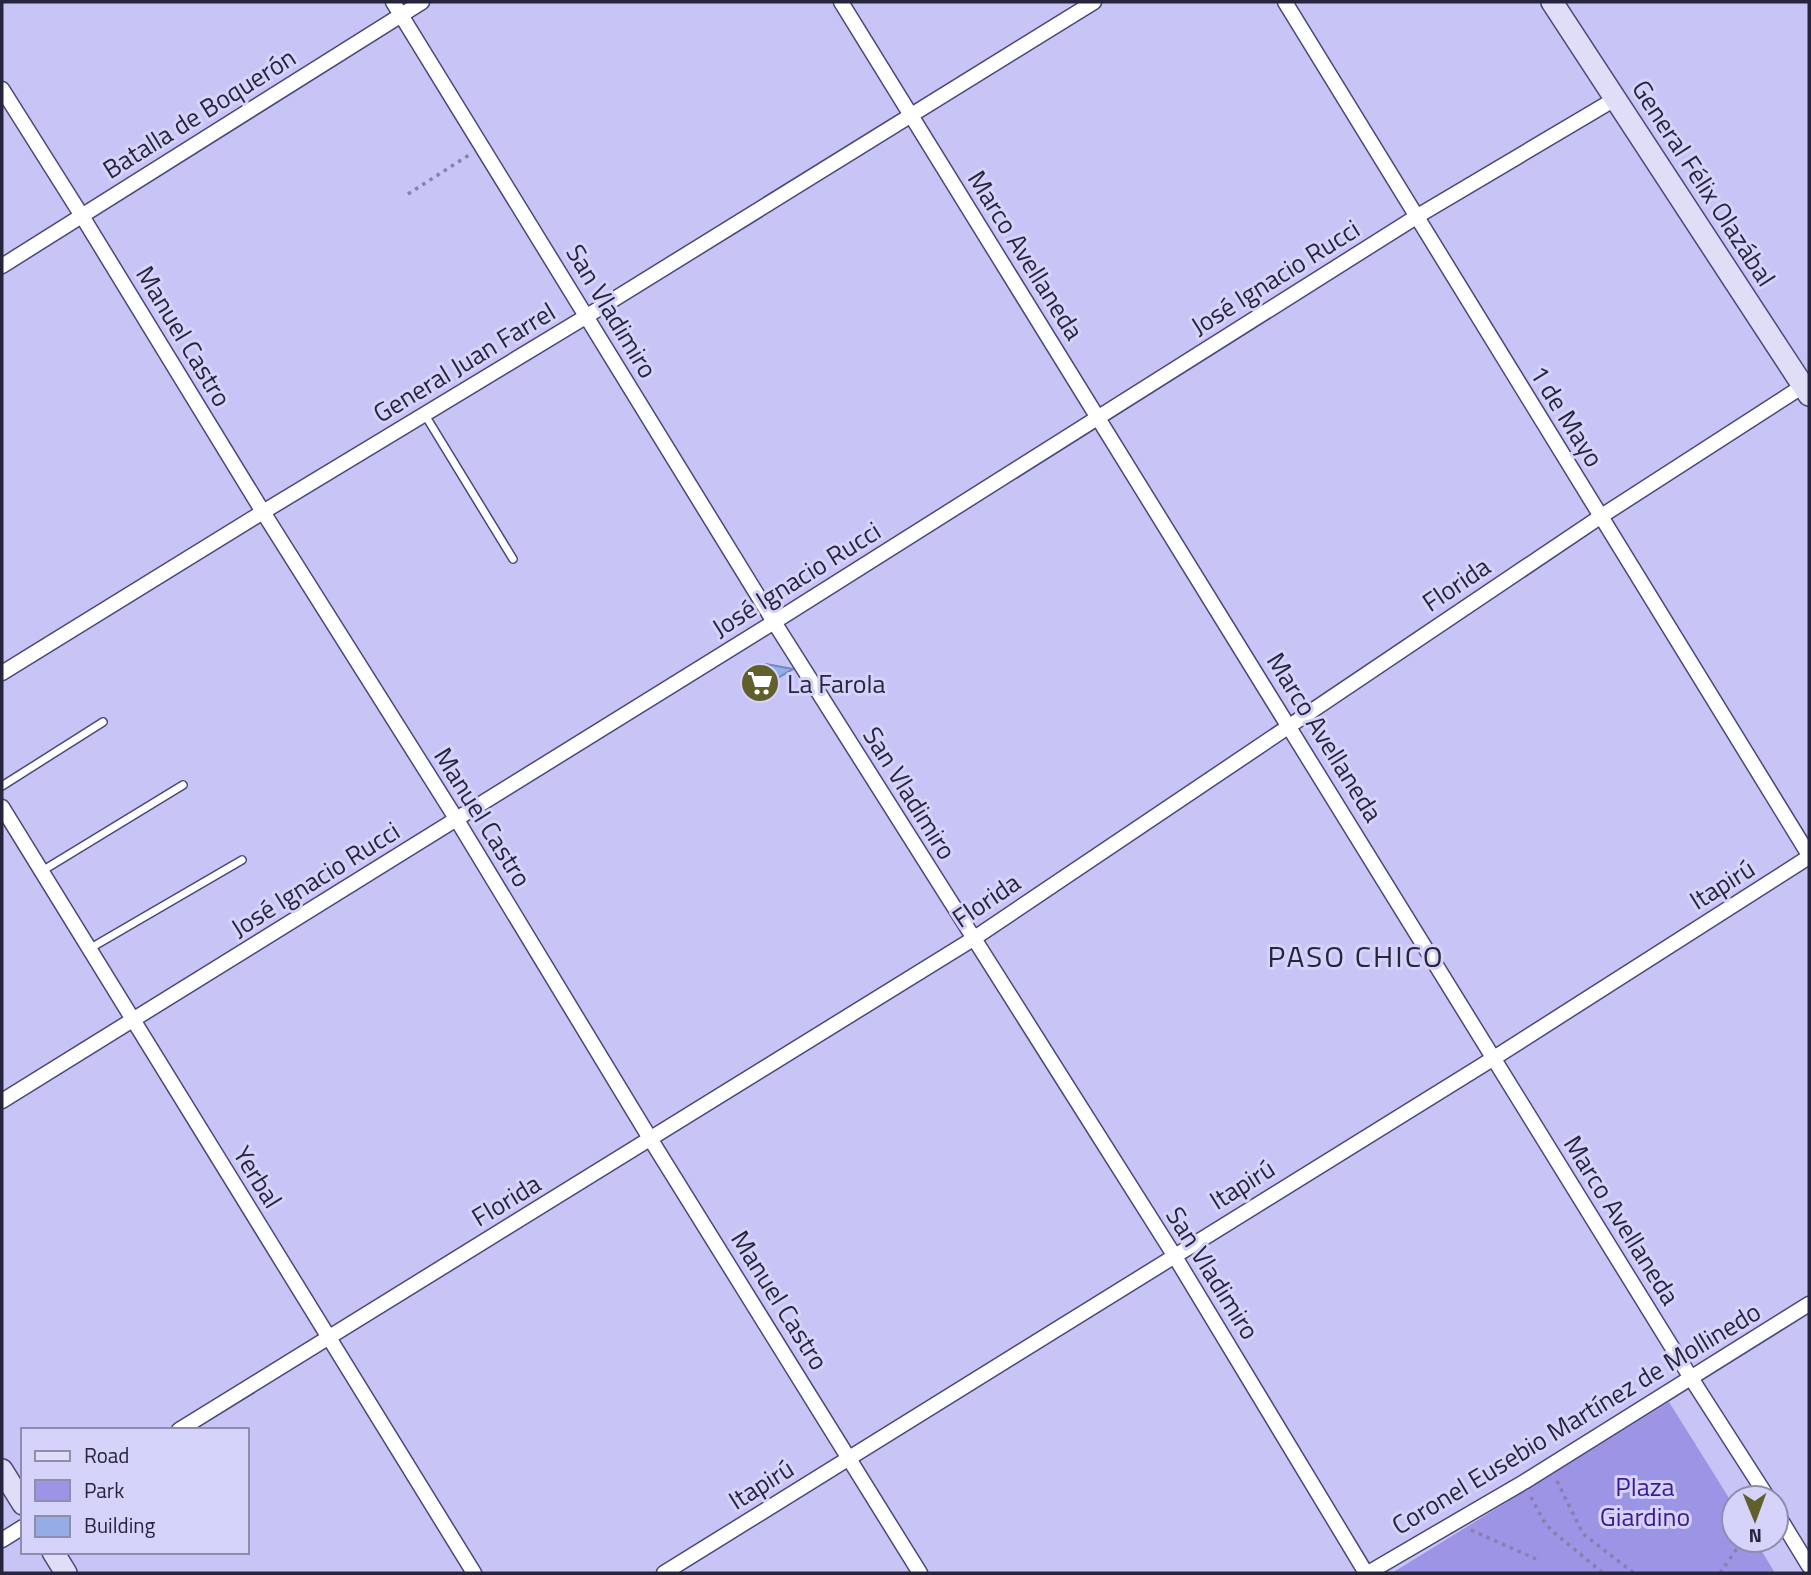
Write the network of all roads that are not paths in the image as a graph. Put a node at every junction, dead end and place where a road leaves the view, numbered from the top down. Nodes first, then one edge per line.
1 (422, 2) edge
2 (841, 2) edge
3 (1094, 2) edge
4 (1285, 2) edge
5 (1552, 2) edge
6 (397, 8) edge
7 (2, 89) edge
8 (1615, 99) junction
9 (911, 114) junction
10 (82, 216) junction
11 (1416, 217) junction
12 (2, 266) edge
13 (587, 316) junction
14 (1806, 391) edge
15 (424, 414) junction
16 (1098, 418) junction
17 (262, 512) junction
18 (1600, 517) junction
19 (513, 559) dead end
20 (774, 622) junction
21 (2, 673) edge
22 (103, 722) dead end
23 (1289, 726) junction
24 (183, 785) dead end
25 (2, 786) edge
26 (2, 807) edge
27 (457, 820) junction
28 (1809, 856) edge
29 (242, 860) dead end
30 (41, 871) junction
31 (973, 939) junction
32 (88, 949) junction
33 (132, 1020) junction
34 (1493, 1058) junction
35 (2, 1101) edge
36 (651, 1140) junction
37 (1174, 1255) junction
38 (1809, 1304) edge
39 (329, 1337) junction
40 (1691, 1378) junction
41 (182, 1428) edge
42 (850, 1458) junction
43 (2, 1470) edge
44 (1759, 1484) edge
45 (21, 1501) edge
46 (21, 1528) edge
47 (1790, 1535) edge
48 (2, 1540) edge
49 (54, 1554) edge
50 (1809, 1566) edge
51 (66, 1573) edge
52 (474, 1573) edge
53 (664, 1573) edge
54 (920, 1573) edge
55 (1367, 1573) edge

1 - 6 street, Batalla de Boquerón
2 - 9 street, Marco Avellaneda
3 - 9 street, General Juan Farrel
4 - 11 street, 1 de Mayo
5 - 8 street, General Félix Olazábal
6 - 10 street, Batalla de Boquerón
6 - 13 street, San Vladimiro
7 - 10 street, Manuel Castro
8 - 11 street, José Ignacio Rucci
8 - 14 street, General Félix Olazábal
9 - 13 street, General Juan Farrel
9 - 16 street, Marco Avellaneda
10 - 12 street, Batalla de Boquerón
10 - 17 street, Manuel Castro
11 - 16 street, José Ignacio Rucci
11 - 18 street, 1 de Mayo
13 - 15 street, General Juan Farrel
13 - 20 street, San Vladimiro
14 - 18 street, Florida
15 - 17 street, General Juan Farrel
15 - 19 lane
16 - 20 street, José Ignacio Rucci
16 - 23 street, Marco Avellaneda
17 - 21 street, General Juan Farrel
17 - 27 street, Manuel Castro
18 - 23 street, Florida
18 - 28 street, 1 de Mayo
20 - 27 street, José Ignacio Rucci
20 - 31 street, San Vladimiro
22 - 25 lane
23 - 31 street, Florida
23 - 34 street, Marco Avellaneda
24 - 30 lane
26 - 30 street, Yerbal
27 - 33 street, José Ignacio Rucci
27 - 36 street, Manuel Castro
28 - 34 street, Itapirú
29 - 32 lane
30 - 32 street, Yerbal
31 - 36 street, Florida
31 - 37 street, San Vladimiro
32 - 33 street, Yerbal
33 - 35 street, José Ignacio Rucci
33 - 39 street, Yerbal
34 - 37 street, Itapirú
34 - 40 street, Marco Avellaneda
36 - 39 street, Florida
36 - 42 street, Manuel Castro
37 - 42 street, Itapirú
37 - 55 street, San Vladimiro
38 - 40 street, Coronel Eusebio Martínez de Mollinedo
39 - 41 street, Florida
39 - 52 street, Yerbal
40 - 44 street, Marco Avellaneda
40 - 55 street, Coronel Eusebio Martínez de Mollinedo
42 - 53 street, Itapirú
42 - 54 street, Manuel Castro
43 - 45 street
46 - 48 street
47 - 50 street
49 - 51 street

